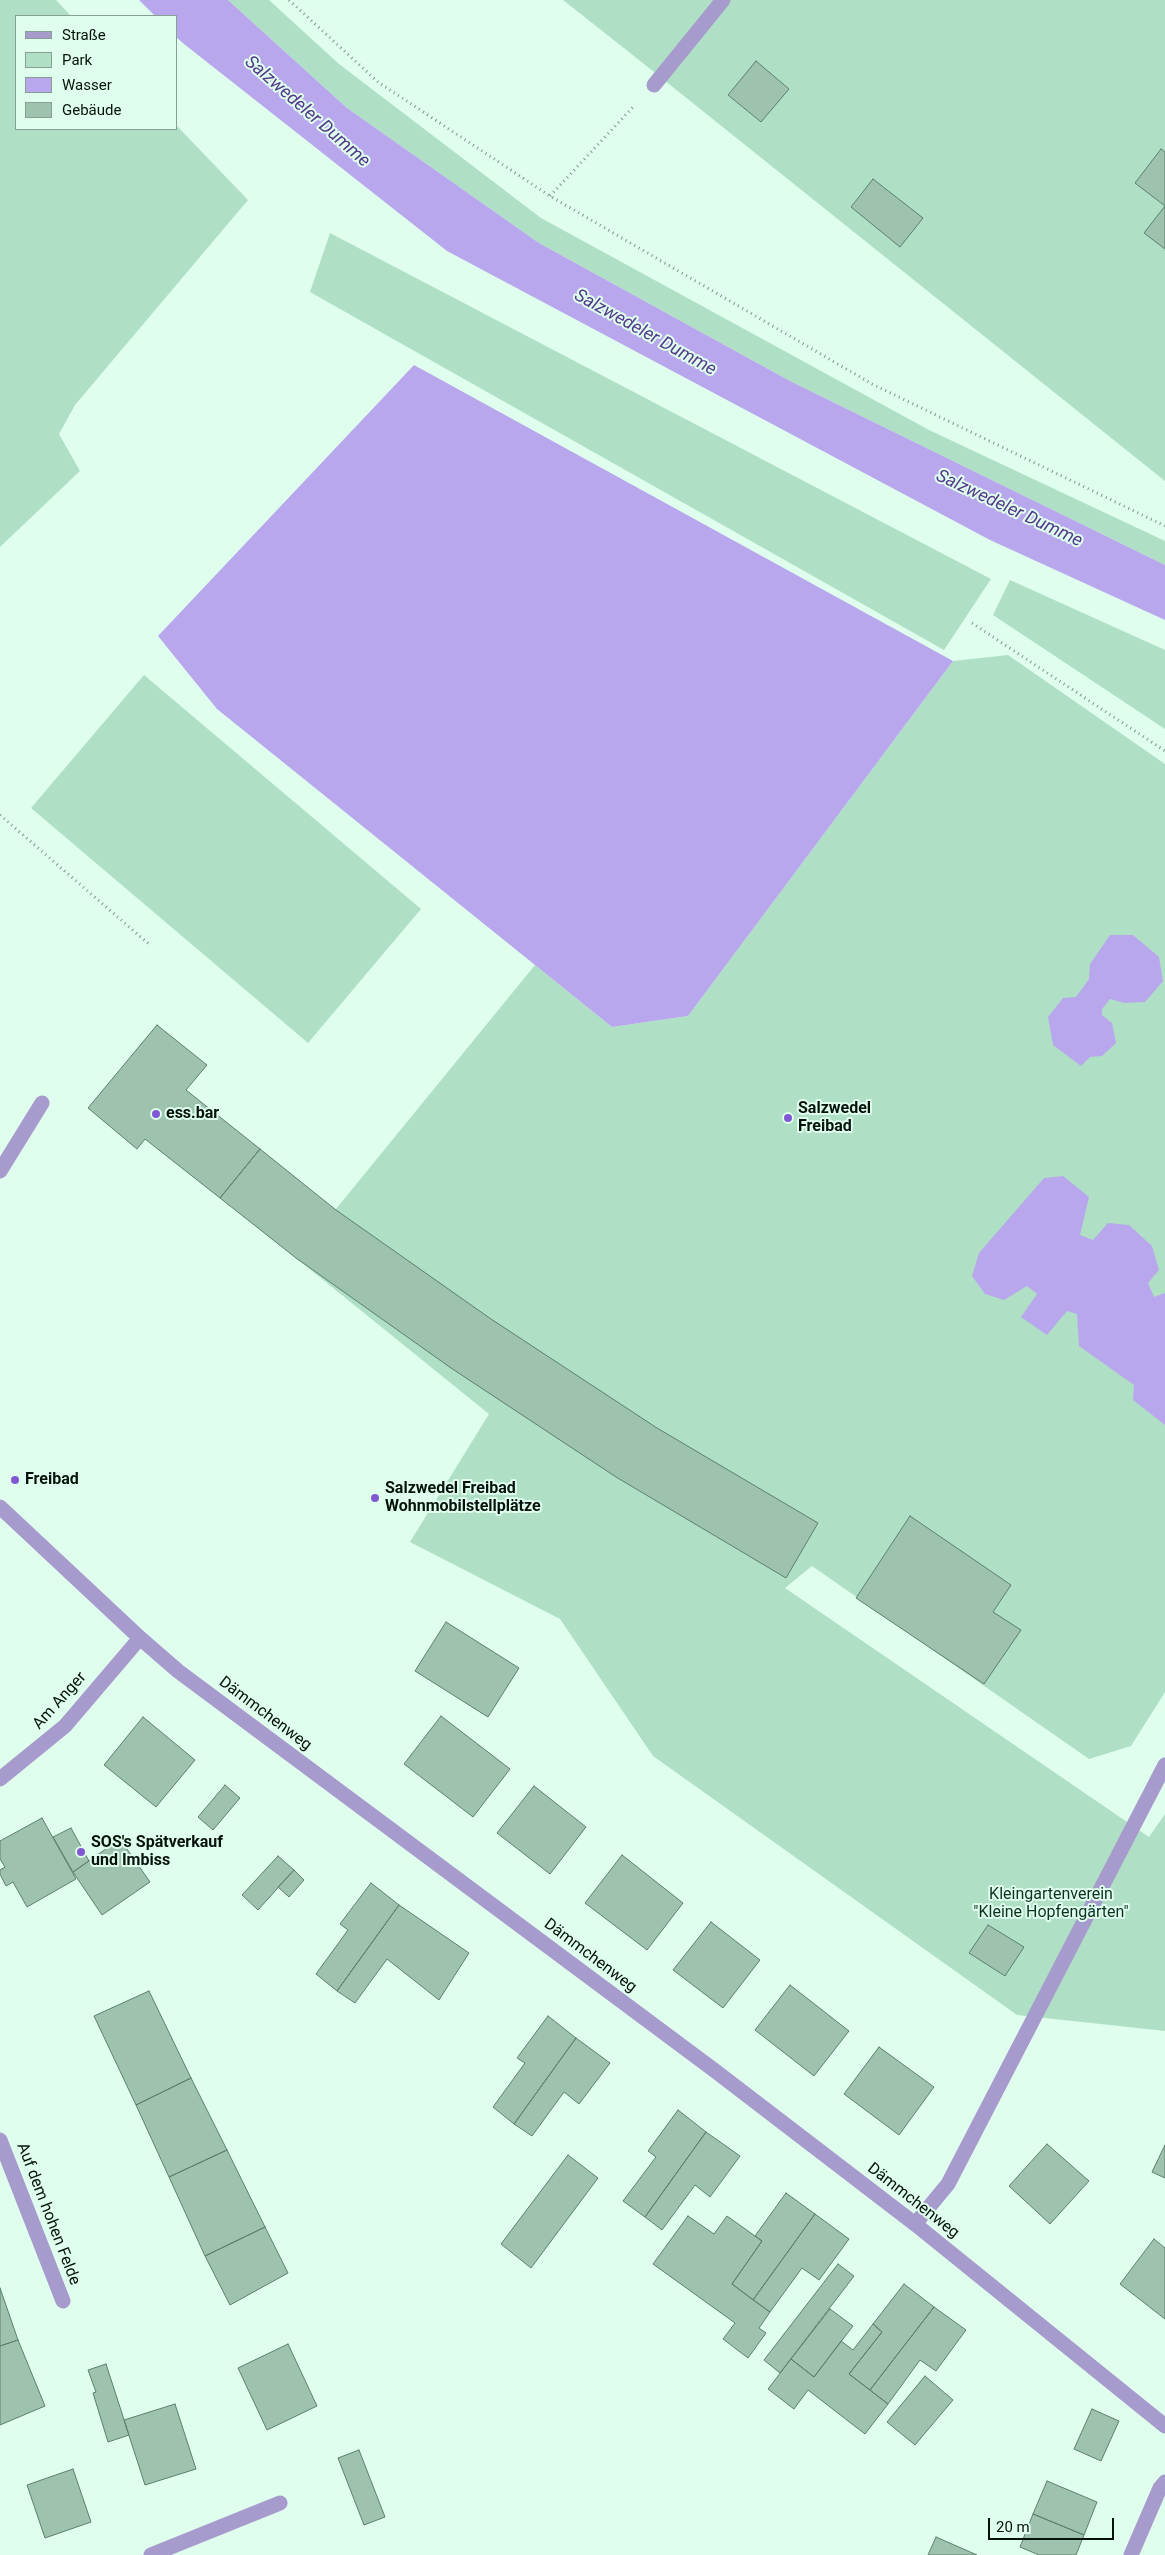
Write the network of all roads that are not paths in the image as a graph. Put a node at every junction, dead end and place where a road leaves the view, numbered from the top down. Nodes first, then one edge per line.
1 (723, 0) edge
2 (654, 85) road end
3 (42, 1103) dead end
4 (0, 1171) edge
5 (0, 1507) edge
6 (140, 1638) junction
7 (1165, 1765) edge
8 (0, 1779) edge
9 (0, 2140) edge
10 (915, 2224) junction
11 (63, 2301) dead end
12 (1165, 2426) edge
13 (1165, 2482) edge
14 (280, 2503) dead end
15 (151, 2555) edge
16 (1131, 2555) edge

1 - 2 street
3 - 4 street
5 - 6 street, Dämmchenweg
6 - 8 street, Am Anger
6 - 10 street, Dämmchenweg
7 - 10 street
9 - 11 street, Auf dem hohen Felde
10 - 12 street, Dämmchenweg
13 - 16 street
14 - 15 street

